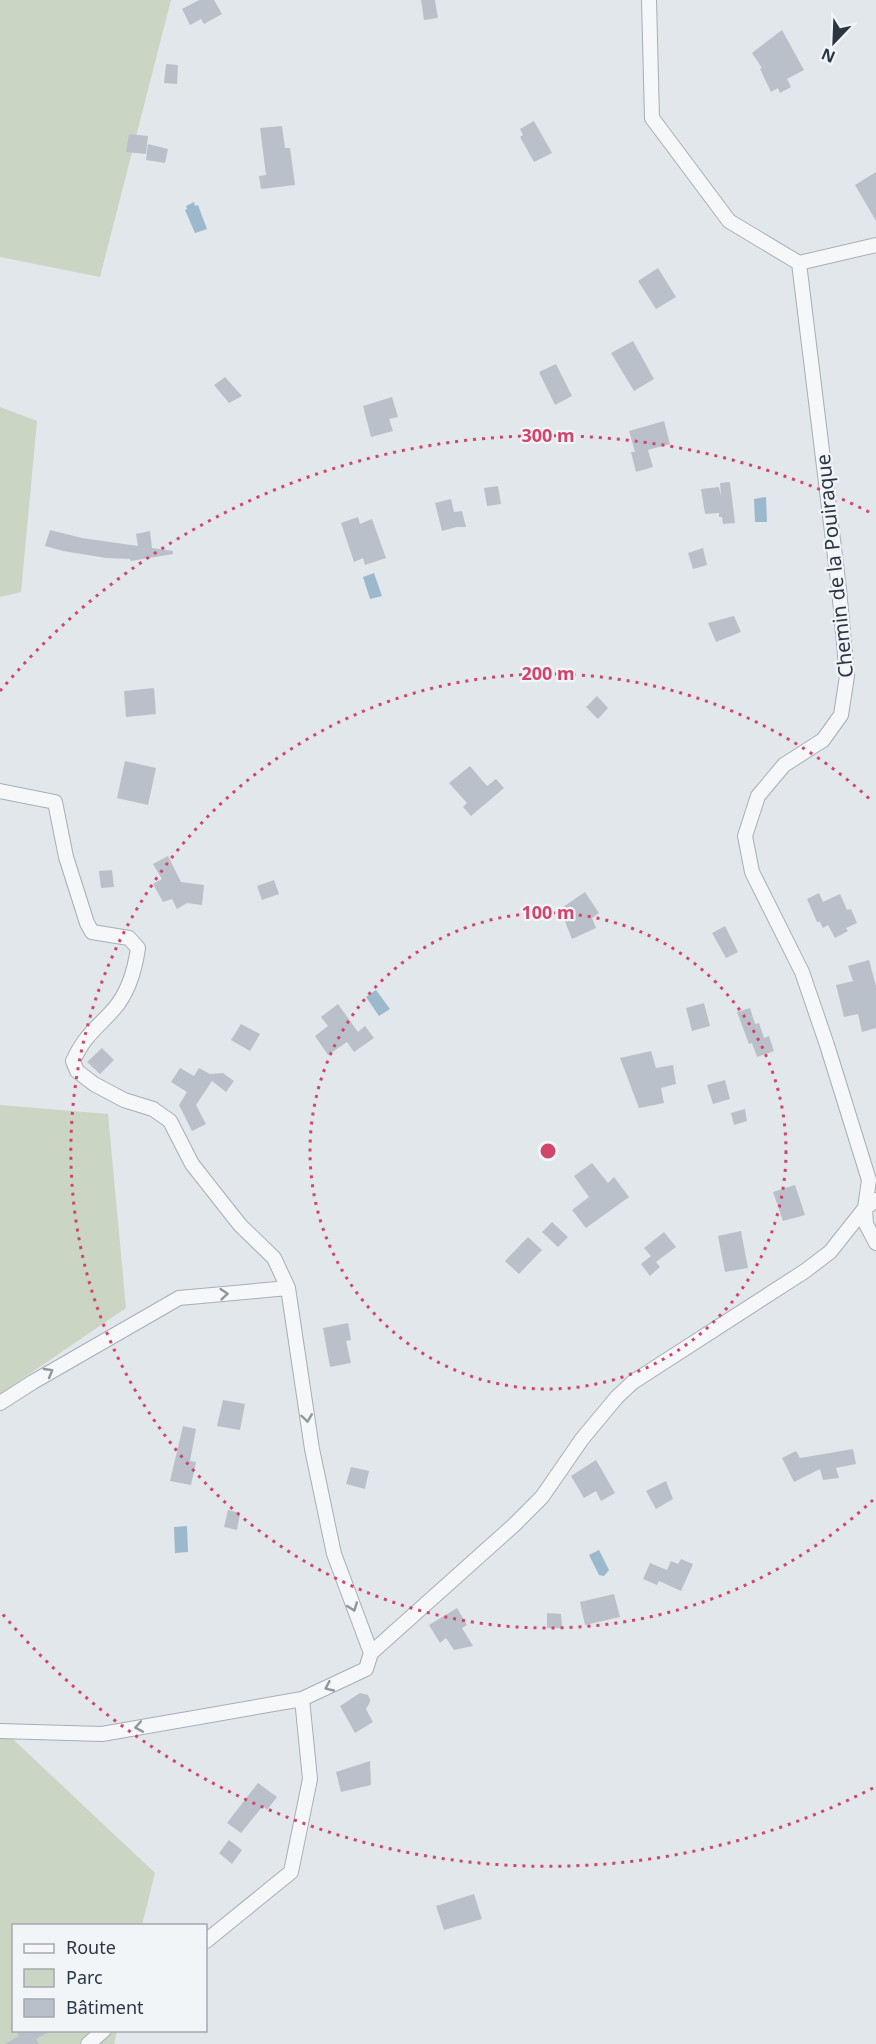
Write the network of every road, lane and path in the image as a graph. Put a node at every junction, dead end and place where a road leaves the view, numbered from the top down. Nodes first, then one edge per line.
1 (649, 0) edge
2 (876, 245) edge
3 (799, 263) junction
4 (0, 791) edge
5 (870, 1204) edge
6 (876, 1243) edge
7 (288, 1288) junction
8 (0, 1404) edge
9 (371, 1653) junction
10 (302, 1699) junction
11 (0, 1731) edge
12 (207, 1940) edge
13 (103, 2032) edge
14 (88, 2044) edge

1 - 3 street
2 - 3 street
3 - 5 street, Chemin de la Pouiraque
4 - 7 street
5 - 6 street
5 - 9 street
8 -> 7 street
7 -> 9 street
9 -> 10 street
10 -> 11 street
10 - 12 street
13 - 14 street

